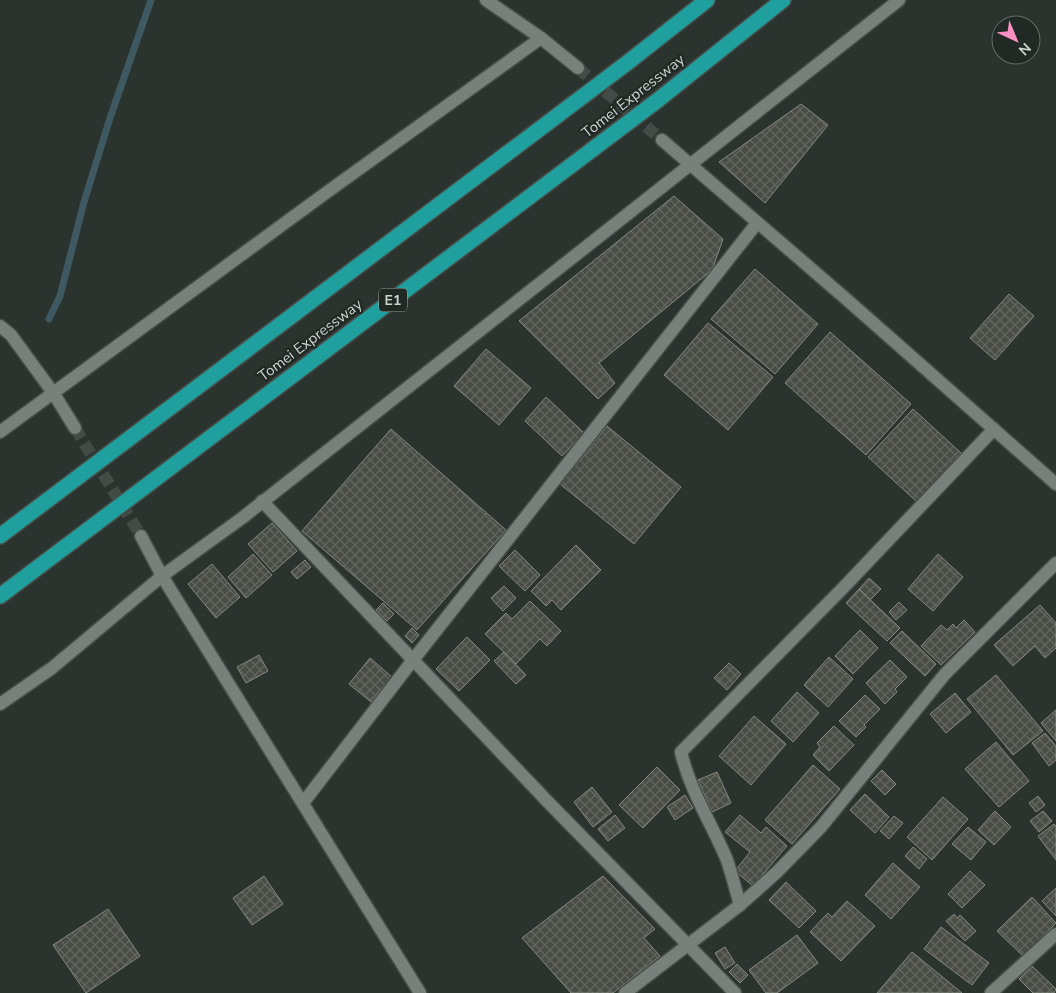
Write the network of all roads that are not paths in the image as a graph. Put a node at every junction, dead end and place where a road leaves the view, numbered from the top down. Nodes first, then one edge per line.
1 (486, 0) edge
2 (707, 0) edge
3 (783, 0) edge
4 (899, 0) edge
5 (540, 38) junction
6 (578, 68) tunnel mouth
7 (662, 140) tunnel mouth
8 (690, 166) junction
9 (757, 223) junction
10 (0, 326) edge
11 (54, 394) junction
12 (75, 428) tunnel mouth
13 (994, 429) junction
14 (0, 432) edge
15 (1056, 484) edge
16 (262, 501) junction
17 (0, 536) edge
18 (141, 536) tunnel mouth
19 (1056, 563) edge
20 (162, 576) junction
21 (0, 596) edge
22 (413, 660) junction
23 (0, 704) edge
24 (303, 803) junction
25 (740, 905) junction
26 (1056, 934) edge
27 (687, 945) junction
28 (420, 993) edge
29 (625, 993) edge
30 (734, 993) edge
31 (991, 993) edge

1 - 5 street
2 - 17 highway, Tomei Expressway
3 - 21 highway, Tomei Expressway / E1
4 - 8 street
5 - 6 street
5 - 11 street
7 - 8 street
8 - 9 street
8 - 16 street
9 - 13 street
9 - 22 street
10 - 11 street
11 - 12 street
11 - 14 street
13 - 15 street
13 - 25 street
16 - 20 street
16 - 22 street
18 - 20 street
19 - 25 street
20 - 23 street
20 - 24 street
22 - 24 street
22 - 27 street
24 - 28 street
25 - 27 street
26 - 31 street
27 - 29 street
27 - 30 street

